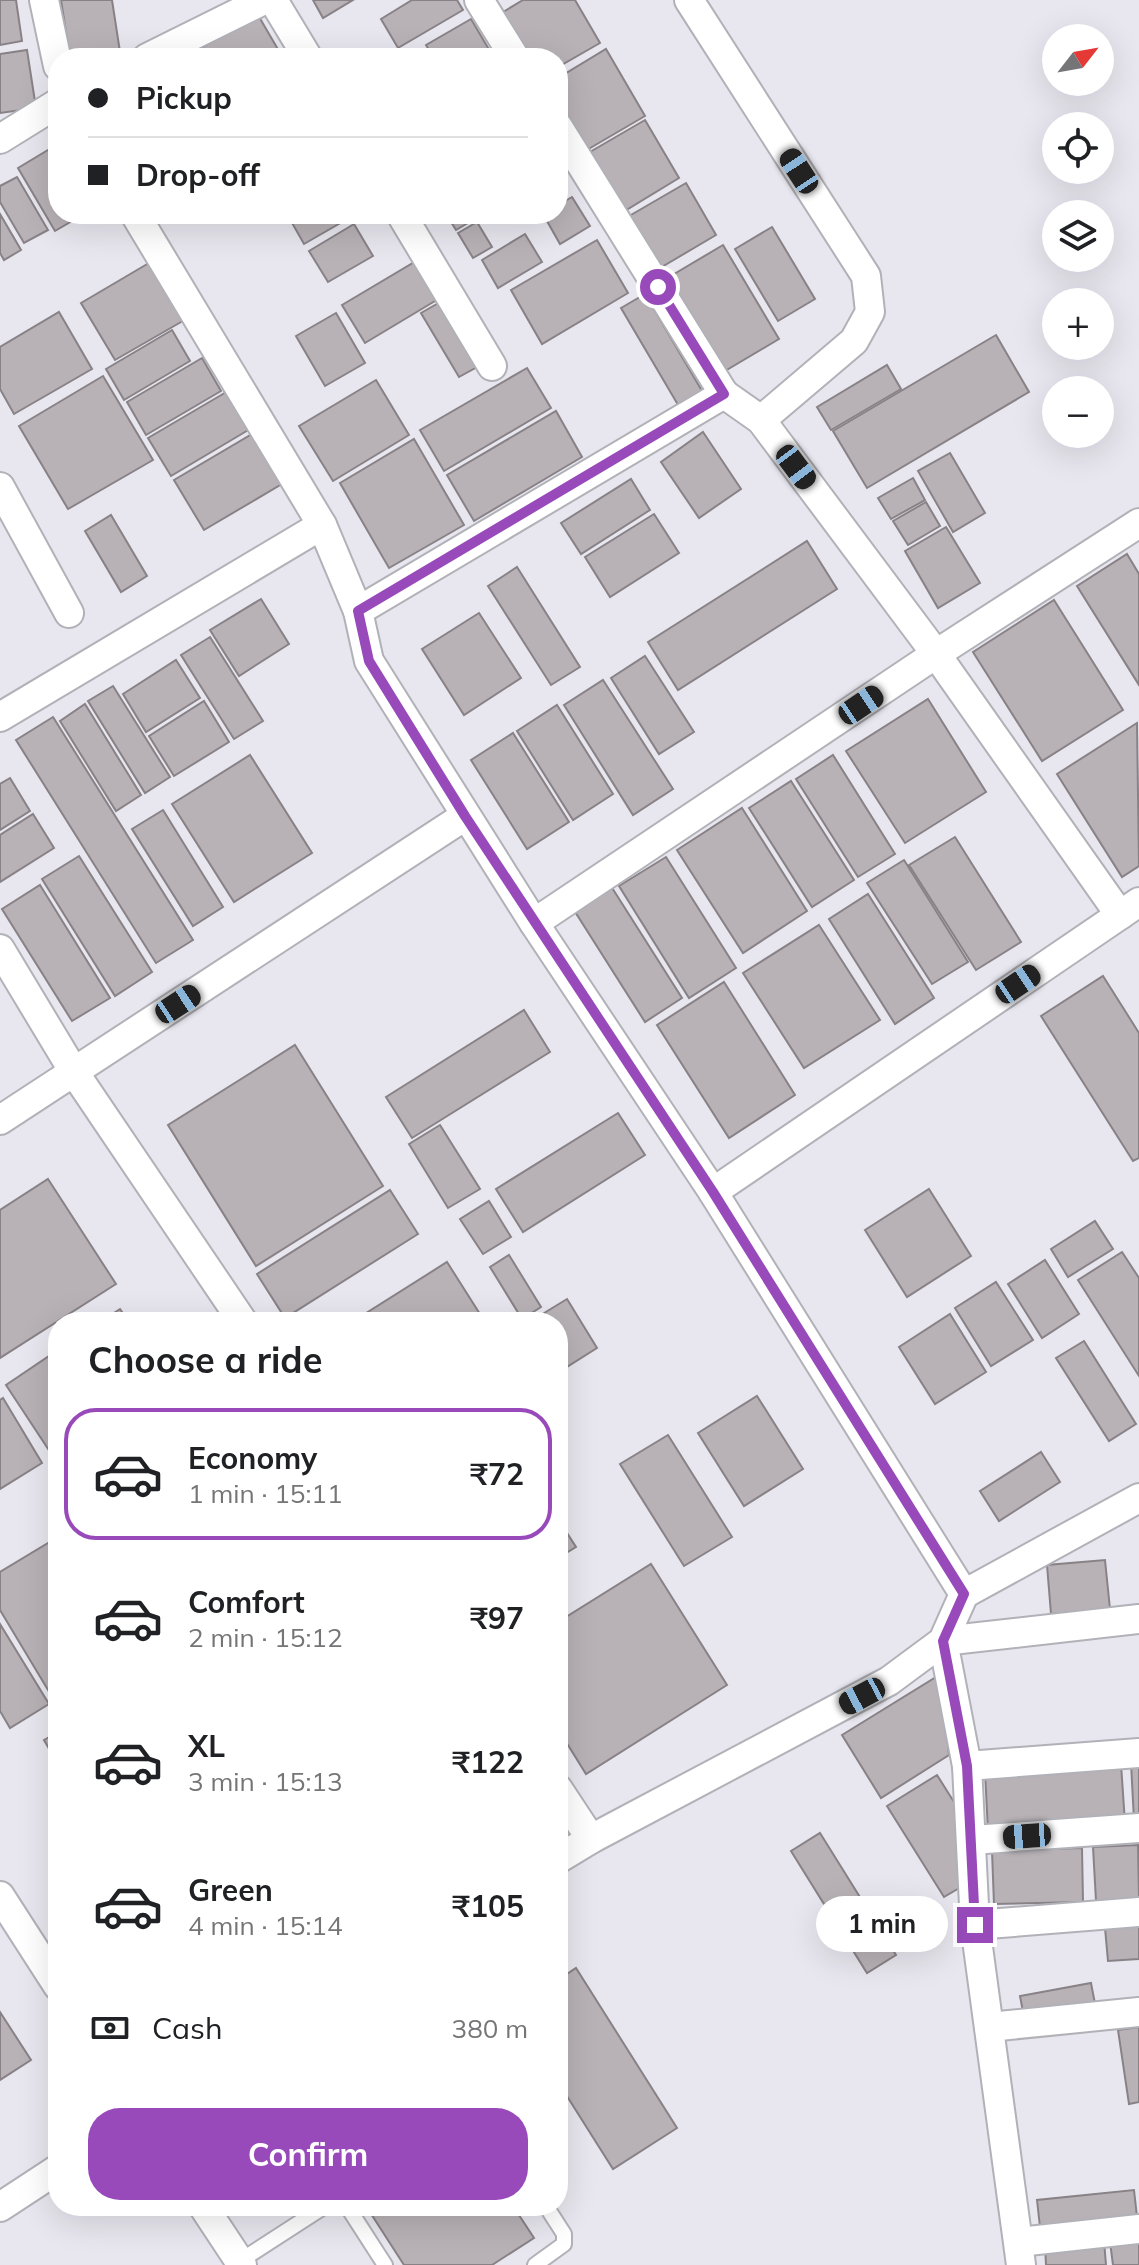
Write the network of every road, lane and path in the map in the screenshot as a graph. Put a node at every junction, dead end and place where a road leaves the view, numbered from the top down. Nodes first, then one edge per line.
1 (44, 0) edge
2 (264, 0) edge
3 (273, 0) edge
4 (479, 0) edge
5 (689, 0) edge
6 (54, 48) edge
7 (167, 48) edge
8 (302, 48) edge
9 (509, 48) edge
10 (48, 109) edge
11 (0, 139) edge
12 (568, 143) edge
13 (141, 224) edge
14 (407, 224) edge
15 (492, 366) dead end
16 (724, 394) junction
17 (761, 420) junction
18 (0, 487) edge
19 (1139, 523) edge
20 (322, 525) junction
21 (358, 611) junction
22 (69, 613) dead end
23 (936, 654) junction
24 (0, 717) edge
25 (465, 816) junction
26 (1130, 909) edge
27 (534, 923) junction
28 (0, 949) edge
29 (74, 1072) junction
30 (0, 1120) edge
31 (713, 1192) junction
32 (236, 1312) edge
33 (1139, 1498) edge
34 (964, 1594) junction
35 (1139, 1619) edge
36 (943, 1641) junction
37 (1139, 1753) edge
38 (967, 1766) junction
39 (568, 1804) edge
40 (1139, 1828) edge
41 (591, 1839) junction
42 (972, 1840) junction
43 (568, 1853) edge
44 (0, 1896) edge
45 (1139, 1912) edge
46 (975, 1925) junction
47 (48, 1970) edge
48 (1139, 2012) edge
49 (989, 2027) junction
50 (48, 2176) edge
51 (0, 2207) edge
52 (210, 2216) edge
53 (310, 2216) edge
54 (353, 2216) edge
55 (552, 2216) edge
56 (1139, 2229) edge
57 (1020, 2254) edge
58 (241, 2263) edge
59 (385, 2265) edge
60 (535, 2265) edge

1 - 6 street
2 - 7 street
3 - 8 street
4 - 9 street
5 - 17 street
10 - 11 street
12 - 16 street
13 - 20 street
14 - 15 street
16 - 17 street
16 - 21 street
17 - 23 street
18 - 22 street
19 - 23 street
20 - 21 street
20 - 24 street
21 - 25 street
23 - 26 street
23 - 27 street
25 - 27 street
25 - 29 street
26 - 31 street
27 - 31 street
28 - 29 street
29 - 30 street
29 - 32 street
31 - 34 street
33 - 34 street
34 - 36 street
35 - 36 street
36 - 38 street
36 - 41 street
37 - 38 street
38 - 42 street
39 - 41 street
40 - 42 street
41 - 43 street
42 - 46 street
44 - 47 street
45 - 46 street
46 - 49 street
48 - 49 street
49 - 57 street
50 - 51 street
52 - 58 street
53 - 58 lane
54 - 59 lane
55 - 60 lane
56 - 57 street

